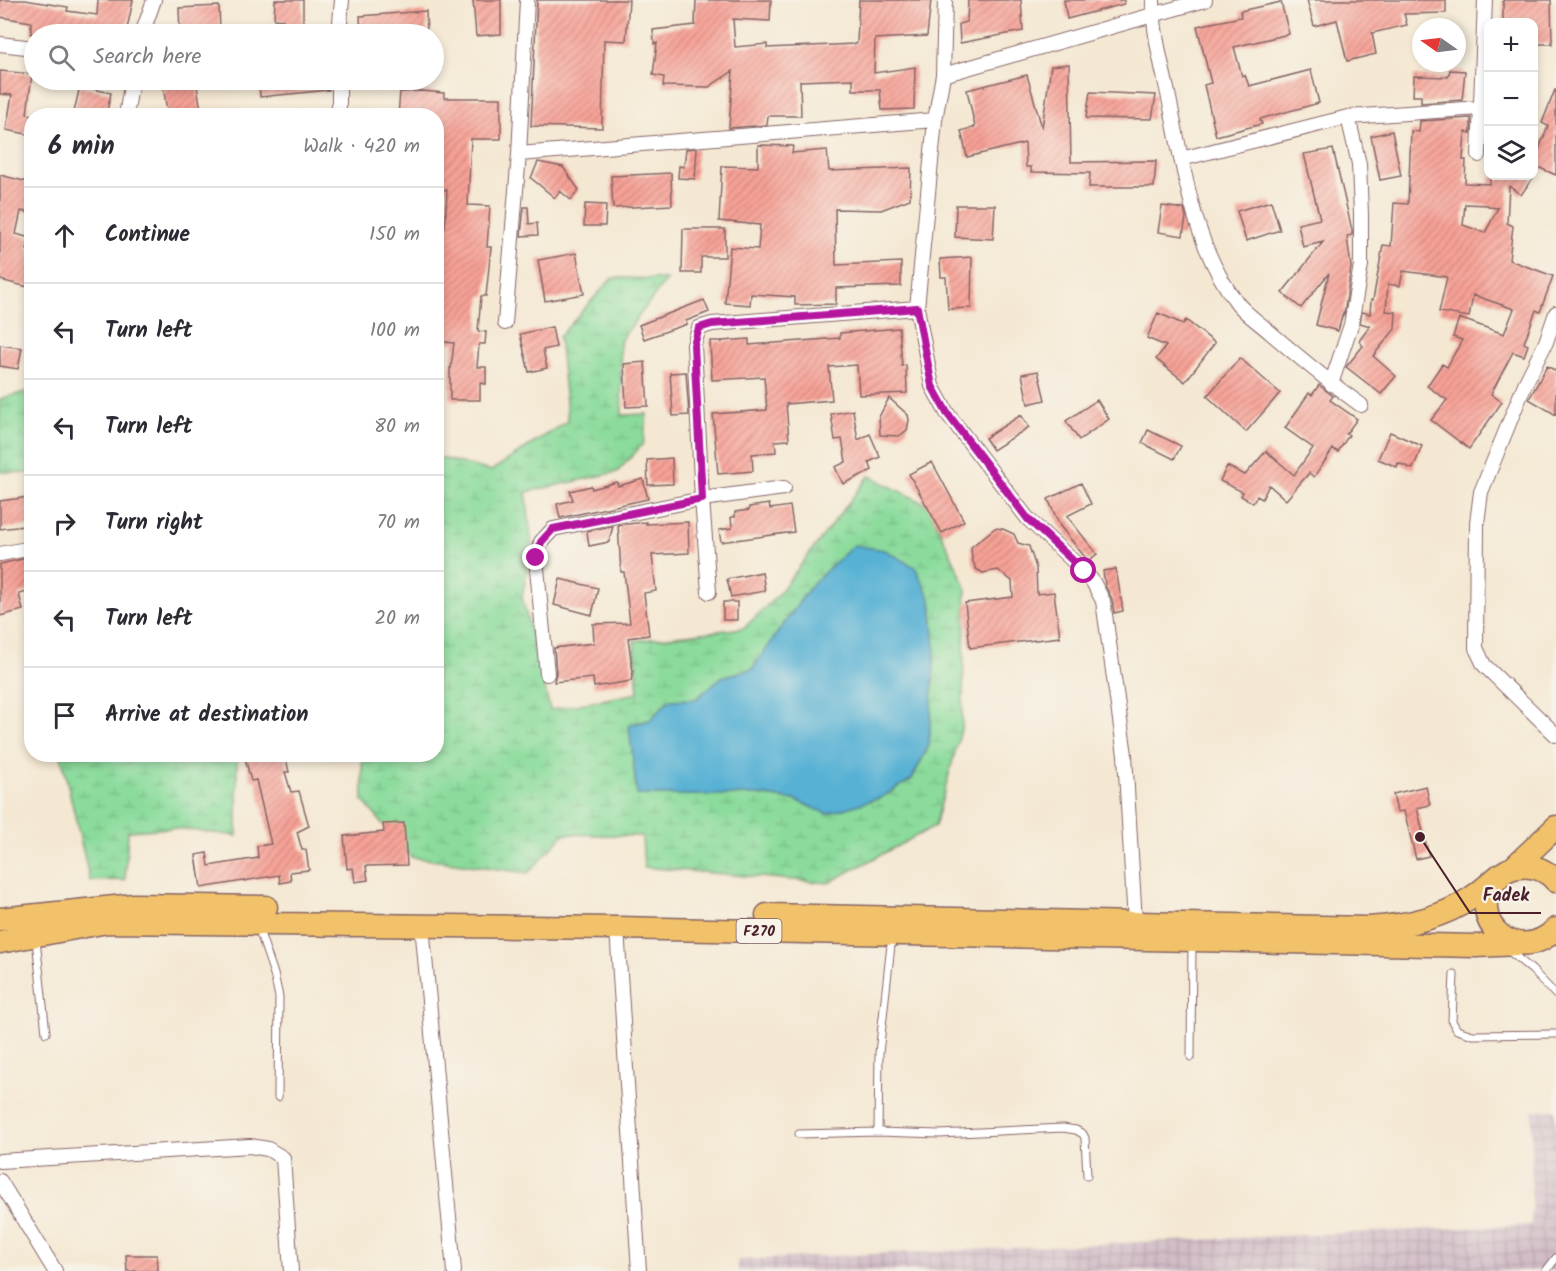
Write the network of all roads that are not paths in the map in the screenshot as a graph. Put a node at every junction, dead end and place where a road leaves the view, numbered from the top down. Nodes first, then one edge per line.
1 (154, 0) edge
2 (342, 0) edge
3 (527, 0) edge
4 (945, 0) edge
5 (1205, 0) edge
6 (1485, 0) edge
7 (1153, 7) edge
8 (146, 24) edge
9 (340, 24) edge
10 (0, 45) edge
11 (24, 47) edge
12 (943, 75) junction
13 (130, 90) edge
14 (339, 90) edge
15 (127, 108) edge
16 (339, 108) edge
17 (1480, 108) junction
18 (1348, 117) junction
19 (935, 120) junction
20 (519, 154) junction
21 (1479, 155) dead end
22 (1181, 159) junction
23 (917, 308) junction
24 (1556, 313) edge
25 (505, 323) dead end
26 (1551, 345) edge
27 (1331, 384) junction
28 (1361, 405) dead end
29 (784, 488) dead end
30 (702, 499) junction
31 (24, 550) edge
32 (0, 554) edge
33 (709, 592) dead end
34 (547, 674) dead end
35 (1556, 735) edge
36 (1556, 827) edge
37 (1507, 871) junction
38 (1556, 881) edge
39 (0, 919) edge
40 (256, 922) junction
41 (1135, 922) junction
42 (422, 925) junction
43 (617, 928) junction
44 (1556, 929) edge
45 (36, 934) junction
46 (892, 934) junction
47 (1192, 940) junction
48 (0, 942) edge
49 (1510, 944) junction
50 (1454, 974) dead end
51 (1556, 995) edge
52 (46, 1033) dead end
53 (1556, 1034) edge
54 (1191, 1057) dead end
55 (278, 1097) dead end
56 (878, 1132) junction
57 (799, 1134) dead end
58 (0, 1161) edge
59 (1087, 1175) dead end
60 (0, 1181) edge
61 (1556, 1258) edge
62 (55, 1271) edge
63 (291, 1271) edge
64 (453, 1271) edge
65 (639, 1271) edge
66 (1546, 1271) edge

1 - 8 street
2 - 9 street
3 - 20 street
4 - 12 street
5 - 7 street
6 - 17 street
7 - 12 street
7 - 22 street
10 - 11 street
12 - 19 street
13 - 15 street
14 - 16 street
17 - 18 street
17 - 21 street
18 - 22 street
18 - 27 street
19 - 20 street
19 - 23 street
20 - 25 street
22 - 27 street
23 - 30 street
23 - 41 street
24 - 26 street
26 - 35 street
27 - 28 street
29 - 30 street
30 - 33 street
30 - 34 street
31 - 32 street
36 - 37 main road, F270
37 - 38 main road
37 - 41 main road, F270
37 - 49 main road, F270
39 - 41 main road, F270
40 - 42 main road, F270
40 - 45 main road, F270
40 - 55 lane
42 - 43 main road, F270
42 - 64 street
43 - 46 main road, F270
43 - 65 street
44 - 49 main road, F270
45 - 48 main road, F270
45 - 52 lane
46 - 47 main road, F270
46 - 56 lane
47 - 49 main road, F270
47 - 54 lane
49 - 51 lane
50 - 53 lane
56 - 57 lane
56 - 59 lane
58 - 63 street
60 - 62 street
61 - 66 lane

